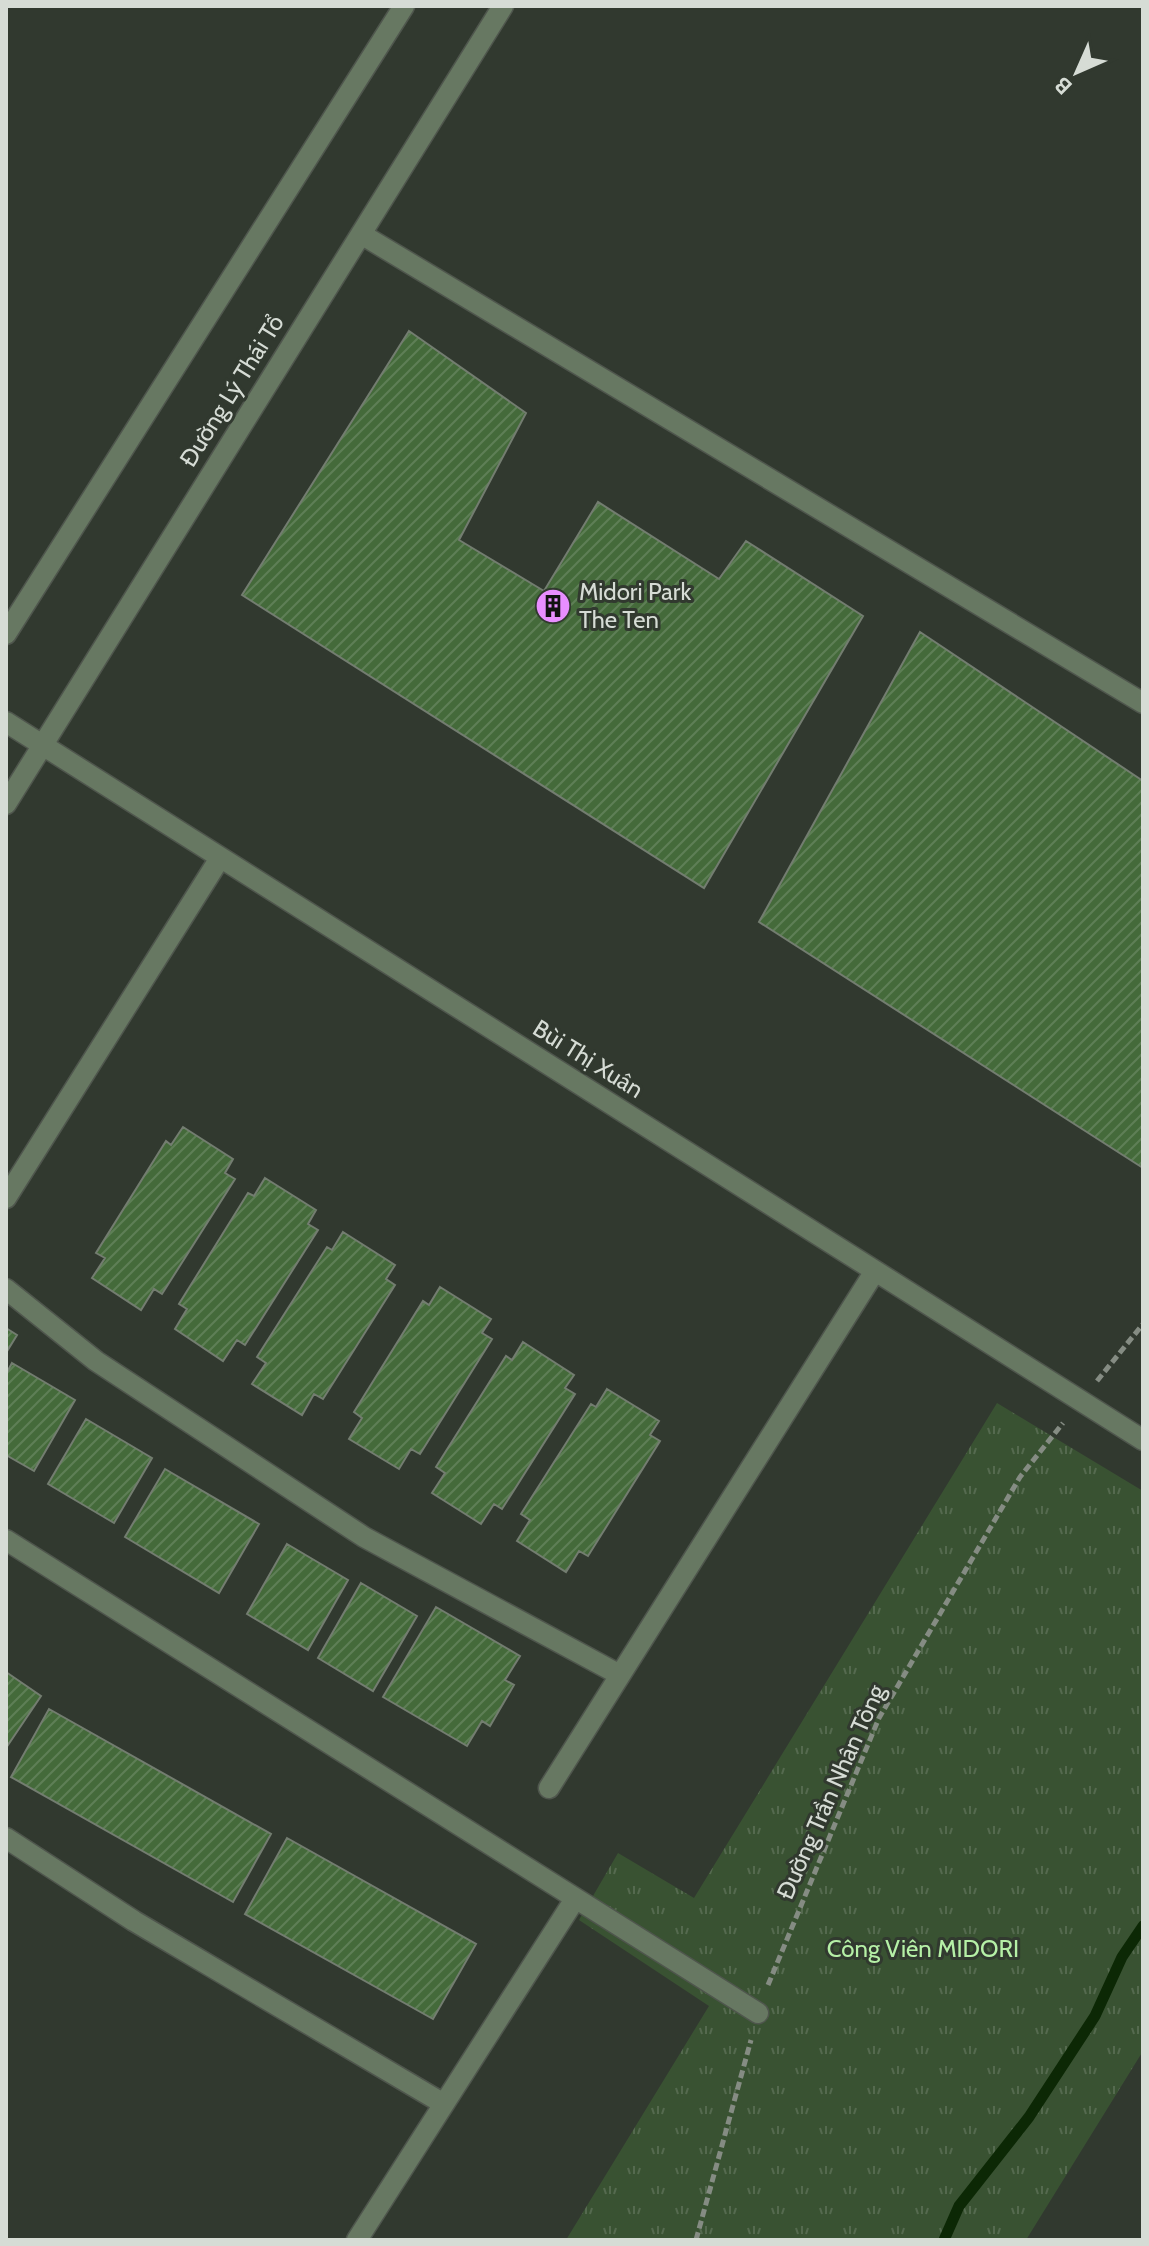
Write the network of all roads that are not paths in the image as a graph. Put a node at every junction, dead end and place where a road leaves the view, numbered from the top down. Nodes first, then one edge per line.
1 (404, 6) edge
2 (503, 6) edge
3 (361, 234) junction
4 (6, 634) edge
5 (1143, 703) edge
6 (6, 722) edge
7 (42, 746) junction
8 (6, 804) edge
9 (220, 858) junction
10 (6, 1198) edge
11 (875, 1271) junction
12 (6, 1289) edge
13 (1143, 1440) edge
14 (6, 1540) edge
15 (620, 1675) junction
16 (549, 1788) dead end
17 (6, 1838) edge
18 (575, 1899) junction
19 (758, 2013) road end
20 (444, 2104) junction
21 (357, 2240) edge

1 - 4 street
2 - 3 street, Đường Lý Thái Tổ
3 - 5 street
3 - 7 street, Đường Lý Thái Tổ
6 - 7 street, Bùi Thị Xuân
7 - 8 street, Đường Lý Thái Tổ
7 - 9 street, Bùi Thị Xuân
9 - 10 street
9 - 11 street, Bùi Thị Xuân
11 - 13 street, Bùi Thị Xuân
11 - 15 street
12 - 15 street
14 - 18 street
15 - 16 street
17 - 20 street
18 - 19 street
18 - 20 street
20 - 21 street

